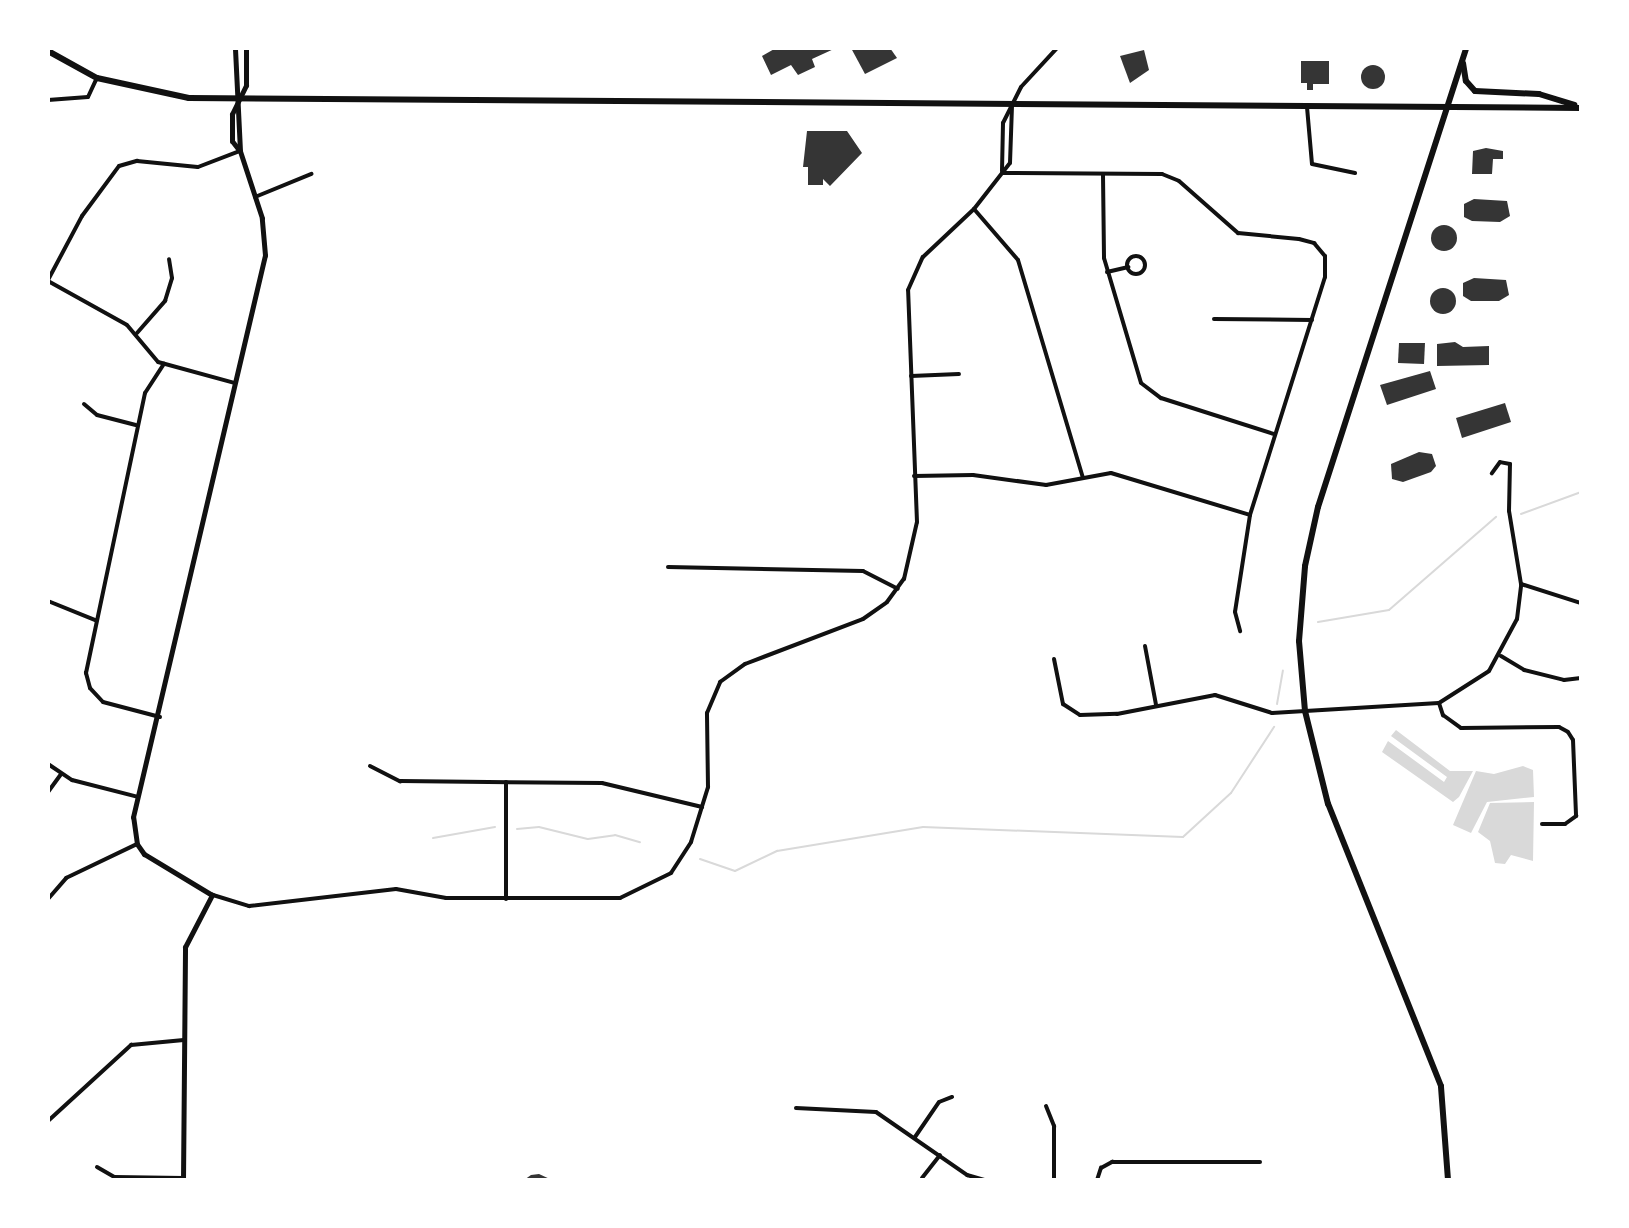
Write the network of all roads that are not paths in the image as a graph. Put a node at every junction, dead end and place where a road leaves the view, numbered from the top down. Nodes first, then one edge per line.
1 (235, 48) edge
2 (246, 48) edge
3 (1057, 48) edge
4 (1466, 48) edge
5 (48, 51) edge
6 (1463, 58) junction
7 (97, 78) junction
8 (48, 100) edge
9 (239, 100) junction
10 (1012, 105) junction
11 (1307, 107) junction
12 (1446, 107) junction
13 (1581, 108) edge
14 (240, 151) junction
15 (1002, 173) junction
16 (1355, 173) dead end
17 (311, 174) dead end
18 (1103, 174) junction
19 (255, 197) junction
20 (974, 209) junction
21 (169, 259) dead end
22 (1128, 267) junction
23 (1107, 272) junction
24 (48, 281) edge
25 (1214, 319) dead end
26 (1312, 320) junction
27 (137, 333) junction
28 (164, 364) junction
29 (959, 374) dead end
30 (911, 376) junction
31 (235, 383) junction
32 (84, 404) dead end
33 (137, 425) junction
34 (1274, 434) junction
35 (1492, 473) dead end
36 (914, 476) junction
37 (1083, 478) junction
38 (1250, 515) junction
39 (668, 567) dead end
40 (1521, 584) junction
41 (898, 589) junction
42 (48, 601) edge
43 (1581, 603) edge
44 (95, 620) junction
45 (1240, 631) dead end
46 (1145, 646) dead end
47 (1501, 656) junction
48 (1054, 659) dead end
49 (1581, 678) edge
50 (1439, 703) junction
51 (1156, 705) junction
52 (1305, 711) junction
53 (160, 717) junction
54 (48, 764) edge
55 (370, 766) dead end
56 (61, 774) junction
57 (506, 782) junction
58 (48, 792) edge
59 (138, 797) junction
60 (702, 807) junction
61 (1578, 817) edge
62 (1542, 824) dead end
63 (137, 844) junction
64 (212, 895) junction
65 (48, 899) edge
66 (506, 899) junction
67 (184, 1040) junction
68 (952, 1097) dead end
69 (1046, 1106) dead end
70 (796, 1108) dead end
71 (48, 1121) edge
72 (915, 1137) junction
73 (940, 1155) junction
74 (1260, 1162) dead end
75 (97, 1167) dead end
76 (922, 1178) dead end
77 (183, 1179) edge
78 (984, 1180) edge
79 (1054, 1180) edge
80 (1097, 1180) edge
81 (1448, 1180) edge

1 - 9 street
2 - 9 street
3 - 10 street
4 - 6 main road
5 - 7 main road
6 - 12 main road
6 - 13 main road
7 - 8 street
7 - 9 main road
9 - 10 main road
9 - 14 street
9 - 14 street
10 - 11 main road
10 - 15 street
10 - 15 street
11 - 12 main road
11 - 16 street
12 - 13 main road
12 - 52 main road
14 - 19 street
14 - 24 street
15 - 18 street
15 - 20 street
17 - 19 street
18 - 23 street
18 - 26 street
19 - 31 street
20 - 30 street
20 - 37 street
21 - 27 street
22 - 22 street
22 - 23 street
23 - 34 street
24 - 27 street
25 - 26 street
26 - 34 street
27 - 28 street
28 - 31 street
28 - 33 street
29 - 30 street
30 - 36 street
31 - 53 street
32 - 33 street
33 - 44 street
34 - 38 street
35 - 40 street
36 - 37 street
36 - 41 street
37 - 38 street
38 - 45 street
39 - 41 street
40 - 43 street
40 - 47 street
41 - 60 street
42 - 44 street
44 - 53 street
46 - 51 street
47 - 49 street
47 - 50 street
48 - 51 street
50 - 52 street
50 - 61 street
51 - 52 street
52 - 81 main road
53 - 59 street
54 - 56 street
55 - 57 street
56 - 58 street
56 - 59 street
57 - 60 street
57 - 66 street
59 - 63 street
60 - 66 street
61 - 62 street
63 - 64 street
63 - 65 street
64 - 66 street
64 - 67 street
67 - 71 street
67 - 77 street
68 - 72 street
69 - 79 street
70 - 72 street
72 - 73 street
73 - 76 street
73 - 78 street
74 - 80 street
75 - 77 street

